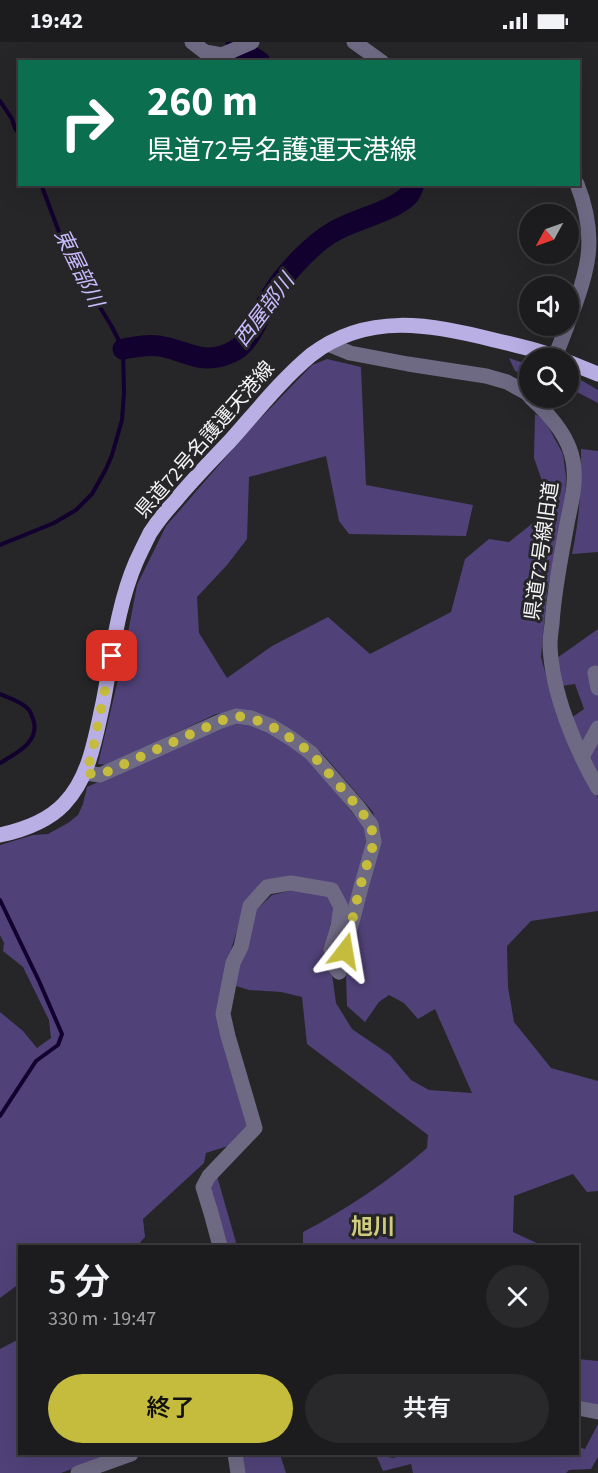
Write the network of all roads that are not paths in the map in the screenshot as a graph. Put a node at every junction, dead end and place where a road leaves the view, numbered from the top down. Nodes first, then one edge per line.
1 (192, 42) edge
2 (252, 42) edge
3 (354, 42) edge
4 (379, 60) edge
5 (578, 186) edge
6 (579, 293) edge
7 (328, 344) junction
8 (528, 348) edge
9 (579, 366) edge
10 (598, 374) edge
11 (519, 389) edge
12 (541, 408) edge
13 (595, 673) dead end
14 (598, 688) edge
15 (598, 728) edge
16 (582, 757) junction
17 (85, 773) junction
18 (598, 788) edge
19 (0, 835) edge
20 (220, 1245) edge
21 (579, 1408) edge
22 (598, 1412) edge
23 (128, 1455) edge
24 (235, 1455) edge
25 (78, 1473) edge
26 (238, 1473) edge

1 - 2 street
3 - 4 street
5 - 6 street
7 - 8 main road, 県道72号名護運天港線
7 - 11 street, 県道72号線旧道
7 - 17 main road, 県道72号名護運天港線
9 - 10 main road, 県道72号名護運天港線
12 - 16 street, 県道72号線旧道
13 - 14 street
15 - 16 street
16 - 18 street, 県道72号線旧道
17 - 19 main road, 県道72号名護運天港線
17 - 20 street
21 - 22 street
23 - 25 street
24 - 26 street

